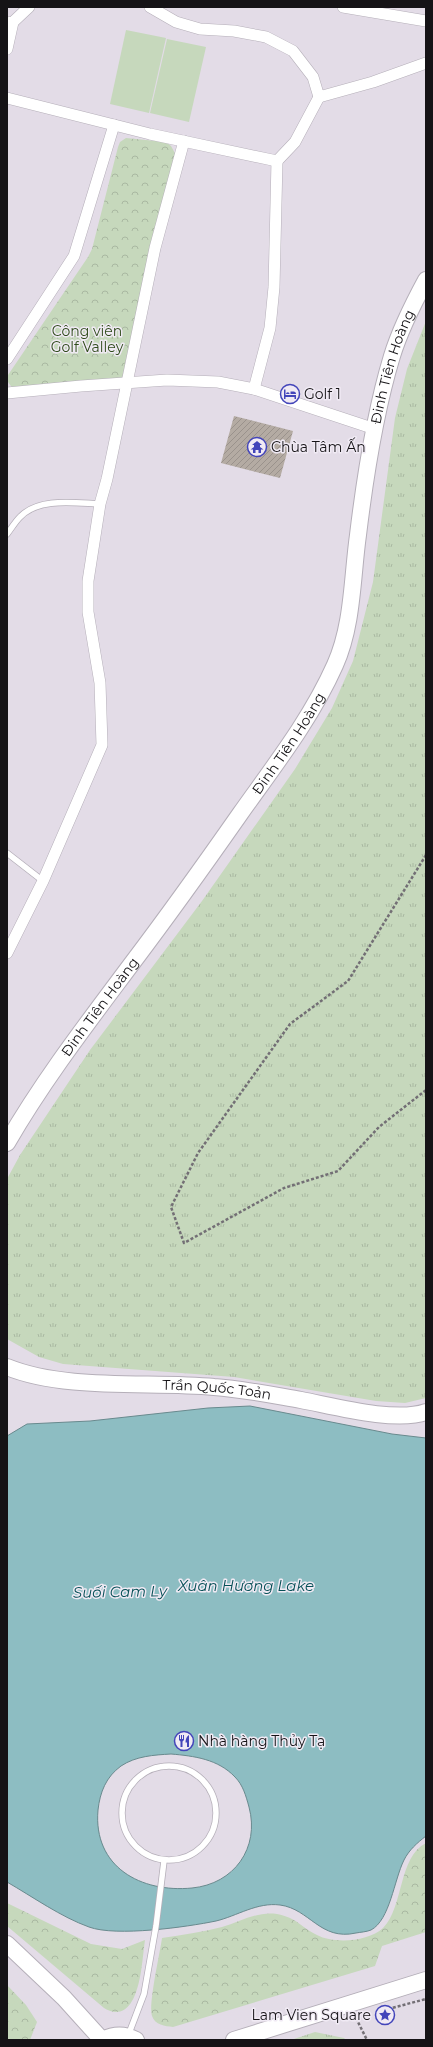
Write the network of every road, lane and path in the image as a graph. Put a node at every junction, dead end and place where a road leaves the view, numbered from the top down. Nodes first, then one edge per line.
1 (29, 7) edge
2 (150, 7) edge
3 (343, 7) edge
4 (426, 21) edge
5 (10, 22) edge
6 (7, 49) edge
7 (426, 63) edge
8 (7, 98) edge
9 (320, 98) junction
10 (114, 125) junction
11 (184, 141) junction
12 (277, 160) junction
13 (426, 280) edge
14 (7, 359) edge
15 (127, 383) junction
16 (254, 389) junction
17 (7, 393) edge
18 (375, 429) junction
19 (100, 504) junction
20 (7, 534) edge
21 (7, 853) edge
22 (426, 855) edge
23 (43, 881) junction
24 (7, 953) edge
25 (426, 1090) edge
26 (7, 1143) edge
27 (7, 1367) edge
28 (426, 1412) edge
29 (164, 1861) junction
30 (7, 1944) edge
31 (426, 1980) edge
32 (426, 1999) edge
33 (384, 2010) dead end
34 (363, 2016) dead end
35 (132, 2038) edge
36 (102, 2040) edge
37 (234, 2040) edge
38 (367, 2040) edge

1 - 5 street
2 - 9 street
3 - 4 street
5 - 6 street
7 - 9 street
8 - 10 street
9 - 12 street
10 - 11 street
10 - 14 street
11 - 12 street
11 - 15 street
12 - 16 street
13 - 18 main road, Đinh Tiên Hoàng
15 - 16 street
15 - 17 street
15 - 19 street
16 - 18 street
18 - 26 main road, Đinh Tiên Hoàng
19 - 20 lane
19 - 23 street
21 - 23 lane
22 - 25 path
23 - 24 street
27 - 28 main road, Trần Quốc Toản
29 - 29 lane
29 - 35 lane
30 - 36 main road
31 - 37 main road
32 - 33 path
34 - 38 path
35 - 36 main road

